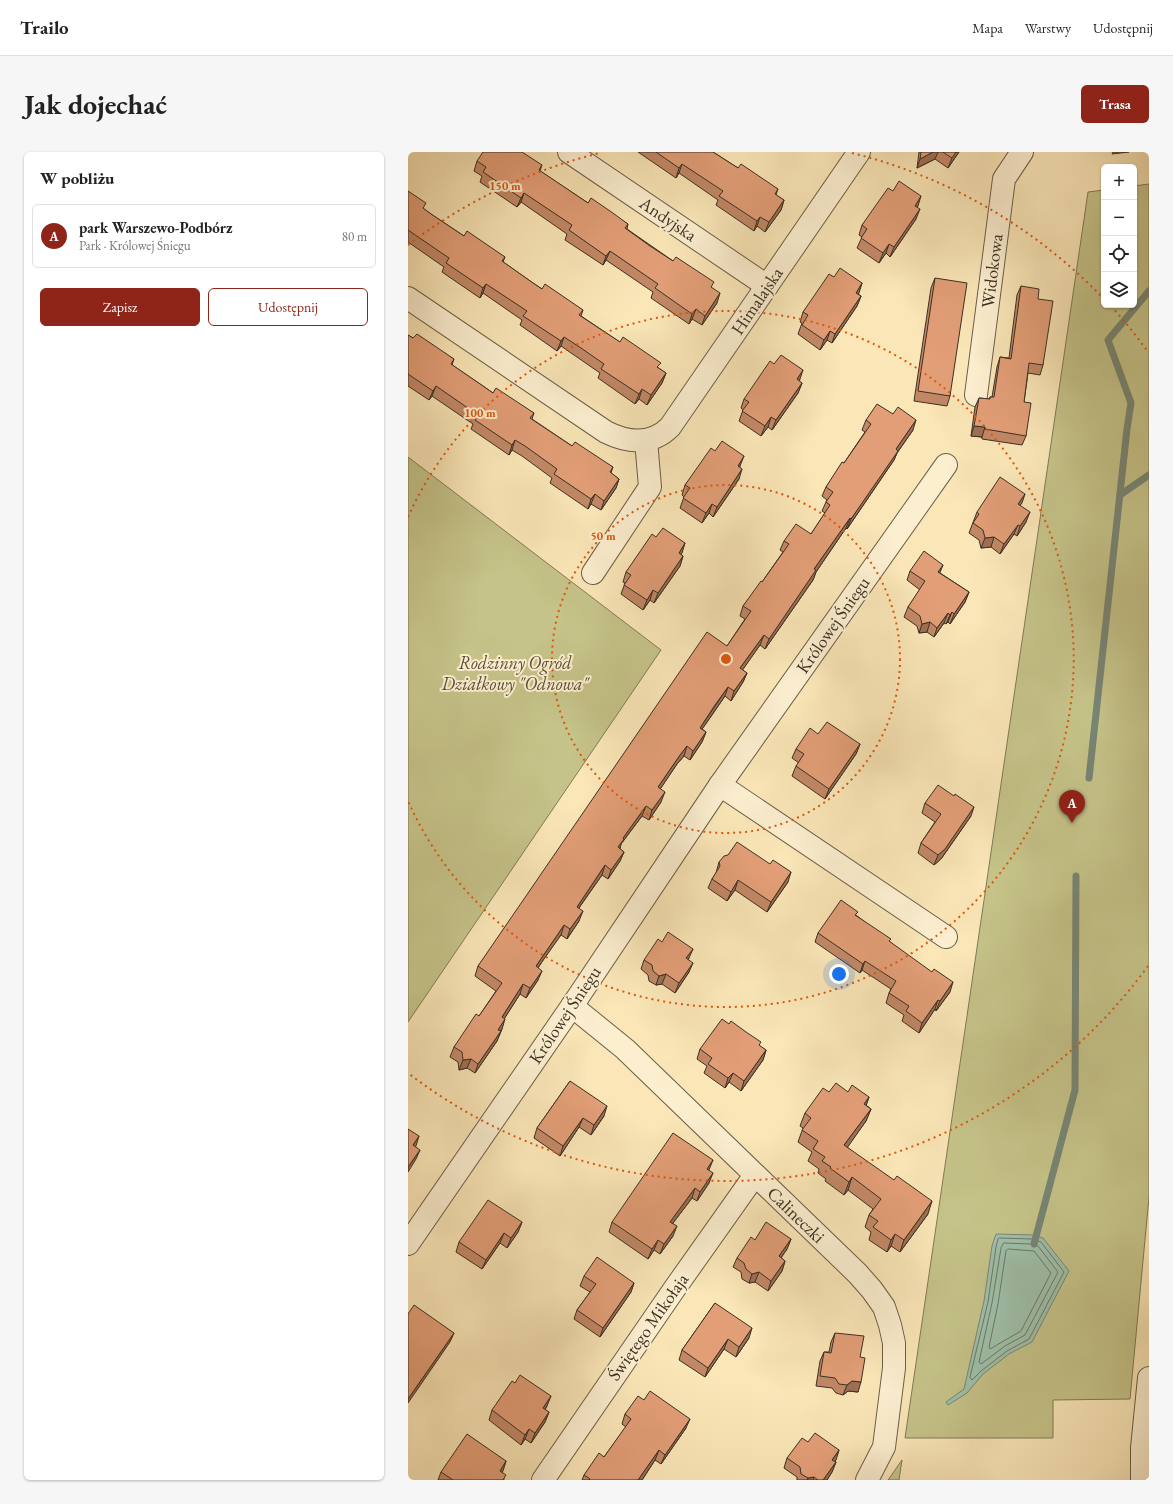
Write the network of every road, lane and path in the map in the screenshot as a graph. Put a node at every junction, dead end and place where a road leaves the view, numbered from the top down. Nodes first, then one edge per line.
1 (569, 152) edge
2 (859, 152) edge
3 (1022, 152) edge
4 (767, 286) junction
5 (408, 298) edge
6 (976, 395) dead end
7 (646, 440) junction
8 (946, 465) dead end
9 (593, 574) dead end
10 (720, 785) junction
11 (946, 936) dead end
12 (572, 1006) junction
13 (755, 1175) junction
14 (408, 1244) edge
15 (1149, 1378) edge
16 (543, 1480) edge
17 (867, 1480) edge
18 (1142, 1480) edge

1 - 4 street, Andyjska
2 - 4 street, Himalajska
3 - 6 street, Widokowa
4 - 7 street, Himalajska
5 - 7 street, Himalajska
7 - 9 street
8 - 10 street, Królowej Śniegu
10 - 11 street
10 - 12 street, Królowej Śniegu
12 - 13 street, Calineczki
12 - 14 street, Królowej Śniegu
13 - 16 street, Świętego Mikołaja
13 - 17 street, Calineczki
15 - 18 street

